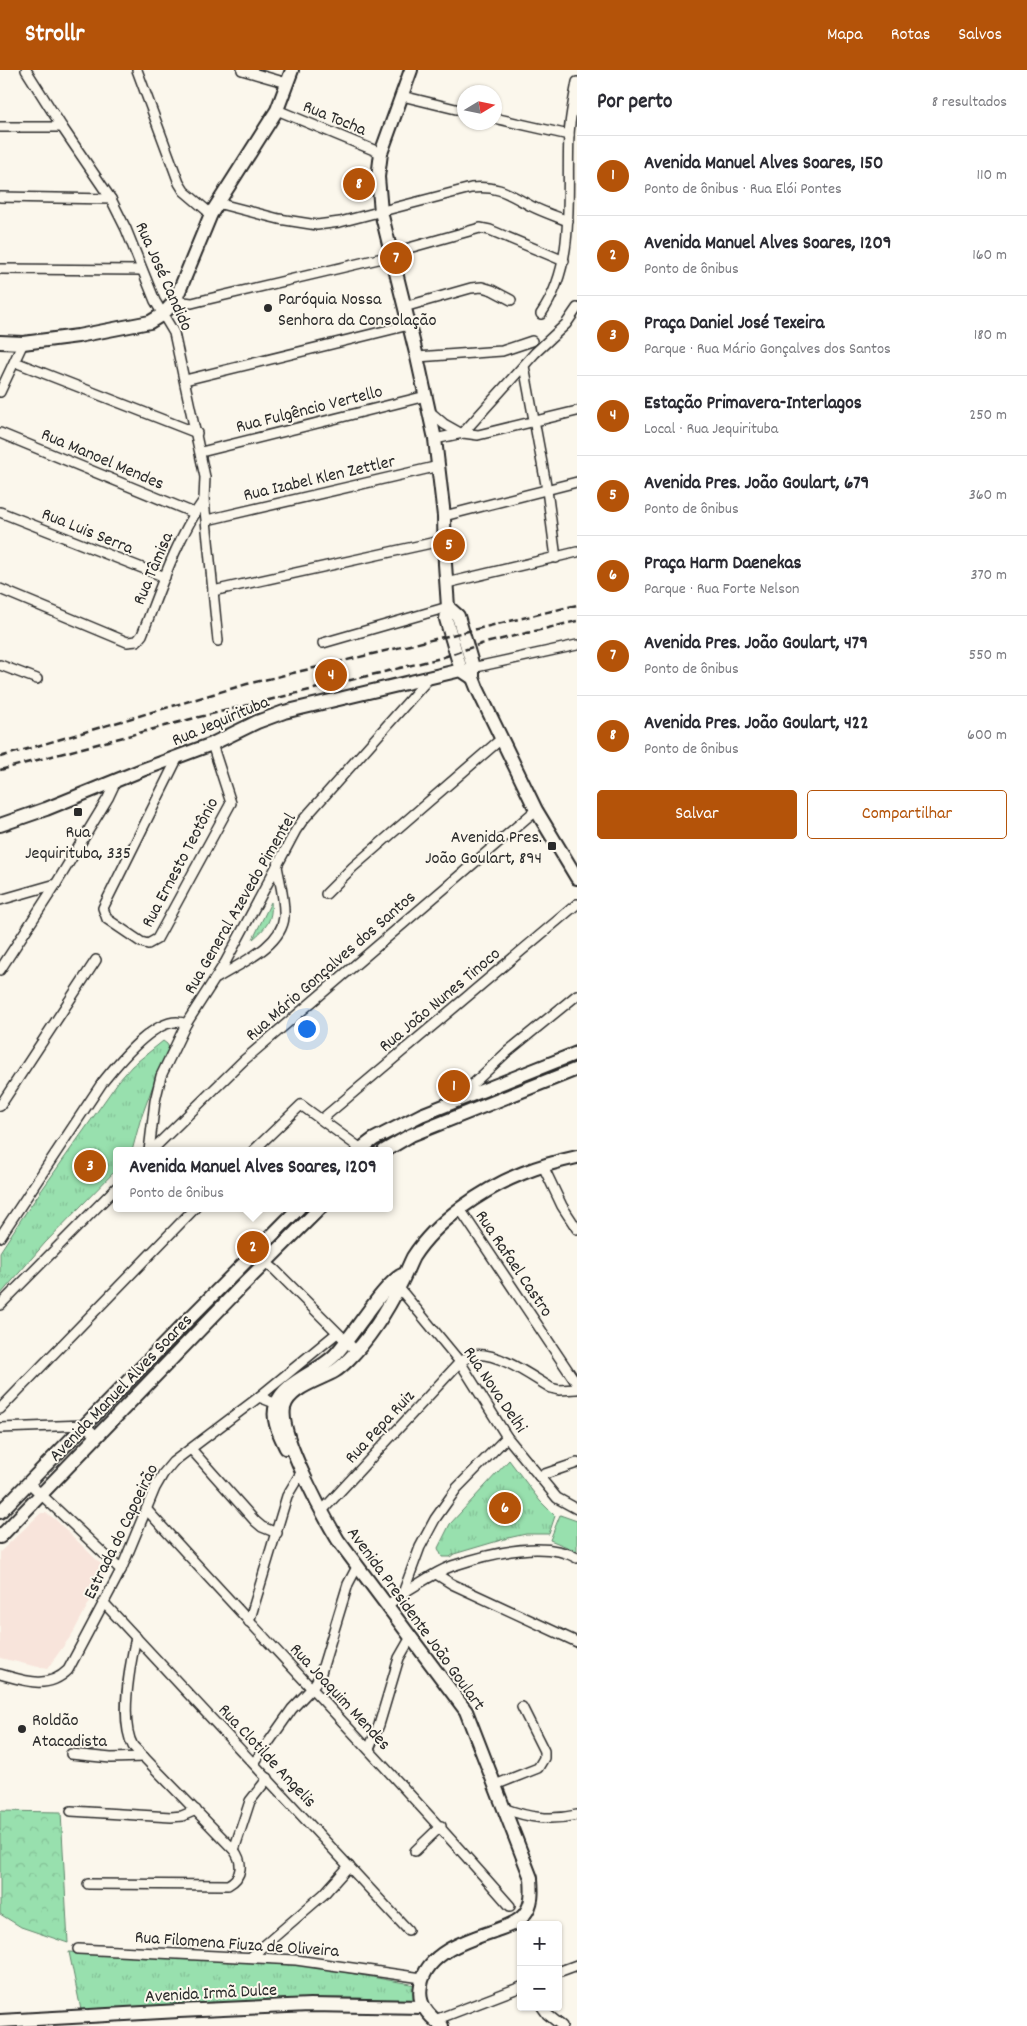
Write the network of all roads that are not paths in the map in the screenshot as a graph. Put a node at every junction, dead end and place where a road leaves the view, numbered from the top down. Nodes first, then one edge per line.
1 (26, 70) edge
2 (137, 70) edge
3 (242, 70) edge
4 (292, 70) edge
5 (411, 70) edge
6 (577, 82) edge
7 (287, 83) junction
8 (402, 96) junction
9 (457, 109) edge
10 (277, 110) junction
11 (502, 120) edge
12 (62, 126) junction
13 (0, 127) edge
14 (569, 135) junction
15 (381, 153) junction
16 (0, 197) edge
17 (111, 199) junction
18 (218, 202) junction
19 (381, 212) junction
20 (210, 214) junction
21 (568, 221) junction
22 (391, 254) junction
23 (564, 260) junction
24 (0, 269) edge
25 (142, 270) junction
26 (511, 300) dead end
27 (175, 301) junction
28 (404, 307) junction
29 (577, 308) edge
30 (163, 314) junction
31 (541, 314) dead end
32 (409, 325) junction
33 (532, 341) dead end
34 (0, 342) edge
35 (23, 343) junction
36 (417, 357) junction
37 (15, 362) junction
38 (524, 366) junction
39 (185, 380) junction
40 (0, 392) edge
41 (426, 396) junction
42 (429, 411) junction
43 (577, 412) edge
44 (533, 423) junction
45 (0, 433) edge
46 (197, 433) junction
47 (461, 433) junction
48 (435, 439) junction
49 (201, 452) junction
50 (439, 466) junction
51 (577, 482) edge
52 (546, 490) junction
53 (204, 500) junction
54 (0, 512) edge
55 (194, 513) junction
56 (444, 516) junction
57 (207, 520) junction
58 (445, 540) junction
59 (577, 552) edge
60 (556, 558) junction
61 (165, 577) junction
62 (447, 583) junction
63 (0, 589) edge
64 (213, 592) junction
65 (448, 607) junction
66 (218, 641) dead end
67 (323, 643) dead end
68 (577, 645) edge
69 (0, 665) edge
70 (466, 668) junction
71 (435, 676) junction
72 (37, 679) dead end
73 (501, 739) junction
74 (212, 744) junction
75 (178, 757) junction
76 (116, 781) junction
77 (536, 810) junction
78 (0, 825) edge
79 (277, 866) junction
80 (577, 878) edge
81 (56, 884) junction
82 (326, 894) dead end
83 (0, 900) edge
84 (577, 904) edge
85 (96, 960) dead end
86 (0, 970) edge
87 (214, 981) junction
88 (577, 995) edge
89 (186, 1024) junction
90 (577, 1053) edge
91 (577, 1069) edge
92 (452, 1103) junction
93 (0, 1106) edge
94 (322, 1119) junction
95 (150, 1147) edge
96 (154, 1147) edge
97 (257, 1147) edge
98 (357, 1147) edge
99 (366, 1147) edge
100 (391, 1147) edge
101 (577, 1157) edge
102 (543, 1166) junction
103 (113, 1191) edge
104 (460, 1210) junction
105 (191, 1212) edge
106 (295, 1212) edge
107 (316, 1212) edge
108 (577, 1229) edge
109 (0, 1237) edge
110 (254, 1253) junction
111 (267, 1263) junction
112 (396, 1284) junction
113 (0, 1305) edge
114 (337, 1333) junction
115 (351, 1347) junction
116 (460, 1362) junction
117 (577, 1384) edge
118 (577, 1389) edge
119 (259, 1397) junction
120 (280, 1406) junction
121 (0, 1409) edge
122 (85, 1425) junction
123 (0, 1428) edge
124 (96, 1436) junction
125 (507, 1437) junction
126 (191, 1449) junction
127 (577, 1463) edge
128 (539, 1476) junction
129 (303, 1477) junction
130 (29, 1483) junction
131 (40, 1494) junction
132 (6, 1500) edge
133 (577, 1509) edge
134 (147, 1510) junction
135 (0, 1512) edge
136 (321, 1512) junction
137 (277, 1533) junction
138 (0, 1537) edge
139 (577, 1558) edge
140 (358, 1565) junction
141 (121, 1570) junction
142 (436, 1574) junction
143 (404, 1592) junction
144 (104, 1603) junction
145 (388, 1605) junction
146 (249, 1622) junction
147 (136, 1637) junction
148 (411, 1637) junction
149 (577, 1642) edge
150 (0, 1674) edge
151 (313, 1687) junction
152 (522, 1707) dead end
153 (369, 1749) junction
154 (71, 1754) dead end
155 (144, 1757) junction
156 (254, 1763) junction
157 (268, 1778) junction
158 (495, 1785) junction
159 (503, 1808) junction
160 (196, 1810) junction
161 (71, 1811) dead end
162 (577, 1815) edge
163 (441, 1826) junction
164 (234, 1850) junction
165 (415, 1851) dead end
166 (349, 1866) junction
167 (88, 1884) dead end
168 (510, 1906) dead end
169 (408, 1930) dead end
170 (78, 1949) dead end
171 (251, 1958) junction
172 (577, 1965) edge
173 (562, 1971) edge
174 (422, 1978) junction
175 (517, 1989) edge
176 (423, 2007) junction
177 (544, 2011) edge
178 (0, 2022) edge
179 (439, 2023) edge
180 (562, 2026) edge

1 - 12 street, Rua José Candido
2 - 20 street
3 - 7 street
4 - 7 street
5 - 8 street
6 - 14 street
7 - 10 street
8 - 9 street
8 - 15 street
10 - 15 street, Rua Tocha
10 - 18 street
11 - 14 street
12 - 13 street
12 - 17 street, Rua José Candido
14 - 21 street
15 - 19 street
16 - 17 street
17 - 25 street, Rua José Candido
18 - 19 street
18 - 20 street
19 - 21 street
19 - 22 street
20 - 27 street
21 - 23 street
22 - 23 street
22 - 27 street
22 - 28 street
23 - 31 street
24 - 25 street
25 - 30 street, Rua José Candido
26 - 28 street
27 - 30 street
28 - 32 street
29 - 38 street
30 - 35 street
30 - 39 street, Rua José Candido
32 - 36 street
32 - 39 street
33 - 36 street
34 - 35 street
35 - 37 street
36 - 41 street
37 - 40 street
37 - 46 street
38 - 44 street
38 - 47 street
39 - 46 street, Rua José Candido
41 - 42 street
41 - 49 street, Rua Fulgêncio Vertello
42 - 47 street
42 - 48 street
43 - 44 street
44 - 47 street
44 - 52 street
45 - 55 street, Rua Manoel Mendes
46 - 49 street, Rua José Candido
47 - 48 street
48 - 50 street
49 - 53 street, Rua José Candido
50 - 56 street
50 - 57 street, Rua Izabel Klen Zettler
51 - 52 street
52 - 56 street
52 - 60 street
53 - 55 street, Rua Tâmisa
53 - 57 street, Rua José Candido
54 - 61 street, Rua Luis Serra
55 - 61 street, Rua Tâmisa
56 - 58 street
57 - 64 street, Rua José Candido
58 - 62 street
58 - 64 street
59 - 60 street
60 - 62 street
61 - 63 street, Rua Tâmisa
62 - 65 street
64 - 66 street, Rua José Candido
65 - 67 street
65 - 70 street
65 - 70 street
68 - 70 street
69 - 72 street
70 - 71 street
70 - 73 street
71 - 74 street, Rua Jequirituba
71 - 79 street, Rua General Azevedo Pimentel
73 - 77 street
73 - 82 street
74 - 75 street, Rua Jequirituba
74 - 75 street, Rua Ernesto Teotônio
75 - 76 street, Rua Jequirituba
76 - 78 street, Rua Jequirituba
76 - 81 street
77 - 80 street
77 - 96 street, Rua Mário Gonçalves dos Santos
79 - 87 street, Rua General Azevedo Pimentel
79 - 87 street
81 - 83 street
81 - 86 street
84 - 94 street, Rua João Nunes Tinoco
85 - 93 street
87 - 89 street, Rua General Azevedo Pimentel
88 - 92 street
89 - 95 street, Rua General Azevedo Pimentel
89 - 109 street
90 - 92 street
91 - 100 street
92 - 99 street
94 - 97 street
94 - 98 street
101 - 102 street
102 - 104 street
102 - 108 street
103 - 113 street
104 - 112 street
104 - 117 street, Rua Rafael Castro
105 - 121 street
106 - 110 street, Avenida Manuel Alves Soares
107 - 111 street, Avenida Manuel Alves Soares
110 - 111 street
110 - 122 street, Avenida Manuel Alves Soares
111 - 114 street
111 - 124 street, Avenida Manuel Alves Soares
112 - 115 street
112 - 116 street, Rua Nova Delhi
114 - 115 street
114 - 119 street
115 - 120 street
116 - 118 street
116 - 125 street, Rua Nova Delhi
116 - 136 street, Rua Pepa Ruiz
119 - 120 street
119 - 126 street, Estrada do Capoeirão
120 - 129 street, Avenida Presidente João Goulart
122 - 123 street
122 - 124 street
122 - 130 street, Avenida Manuel Alves Soares
124 - 131 street, Avenida Manuel Alves Soares
125 - 128 street, Rua Nova Delhi
125 - 143 street
126 - 134 street, Estrada do Capoeirão
126 - 137 street
127 - 128 street
128 - 133 street, Rua Nova Delhi
129 - 136 street, Avenida Presidente João Goulart
129 - 137 street
130 - 131 street
130 - 132 street, Avenida Manuel Alves Soares
131 - 138 street, Avenida Manuel Alves Soares
131 - 141 street
132 - 135 street, Avenida Manuel Alves Soares
134 - 141 street, Estrada do Capoeirão
134 - 146 street, Rua Joaquim Mendes
136 - 140 street, Avenida Presidente João Goulart
137 - 146 street
139 - 142 street
140 - 145 street, Avenida Presidente João Goulart
140 - 151 street
141 - 144 street, Estrada do Capoeirão
142 - 143 street
142 - 149 street
143 - 145 street
144 - 147 street, Rua Clotilde Angelis
144 - 150 street, Estrada do Capoeirão
145 - 148 street, Avenida Presidente João Goulart
146 - 151 street, Rua Joaquim Mendes
147 - 155 street
147 - 156 street, Rua Clotilde Angelis
148 - 153 street
148 - 158 street, Avenida Presidente João Goulart
151 - 153 street, Rua Joaquim Mendes
151 - 156 street
152 - 158 street
153 - 163 street, Rua Joaquim Mendes
154 - 155 street
155 - 160 street
156 - 157 street, Rua Clotilde Angelis
157 - 164 street
157 - 166 street, Rua Clotilde Angelis
158 - 159 street, Avenida Presidente João Goulart
159 - 162 street
159 - 174 street, Avenida Presidente João Goulart
160 - 161 street
160 - 164 street
163 - 165 street
163 - 168 street, Rua Joaquim Mendes
164 - 167 street
166 - 169 street, Rua Clotilde Angelis
166 - 171 street
170 - 171 street, Rua Filomena Fiuza de Oliveira
171 - 174 street, Rua Filomena Fiuza de Oliveira
172 - 173 street
174 - 176 street
175 - 179 street
176 - 178 street, Avenida Irmã Dulce
176 - 179 street
177 - 180 street

